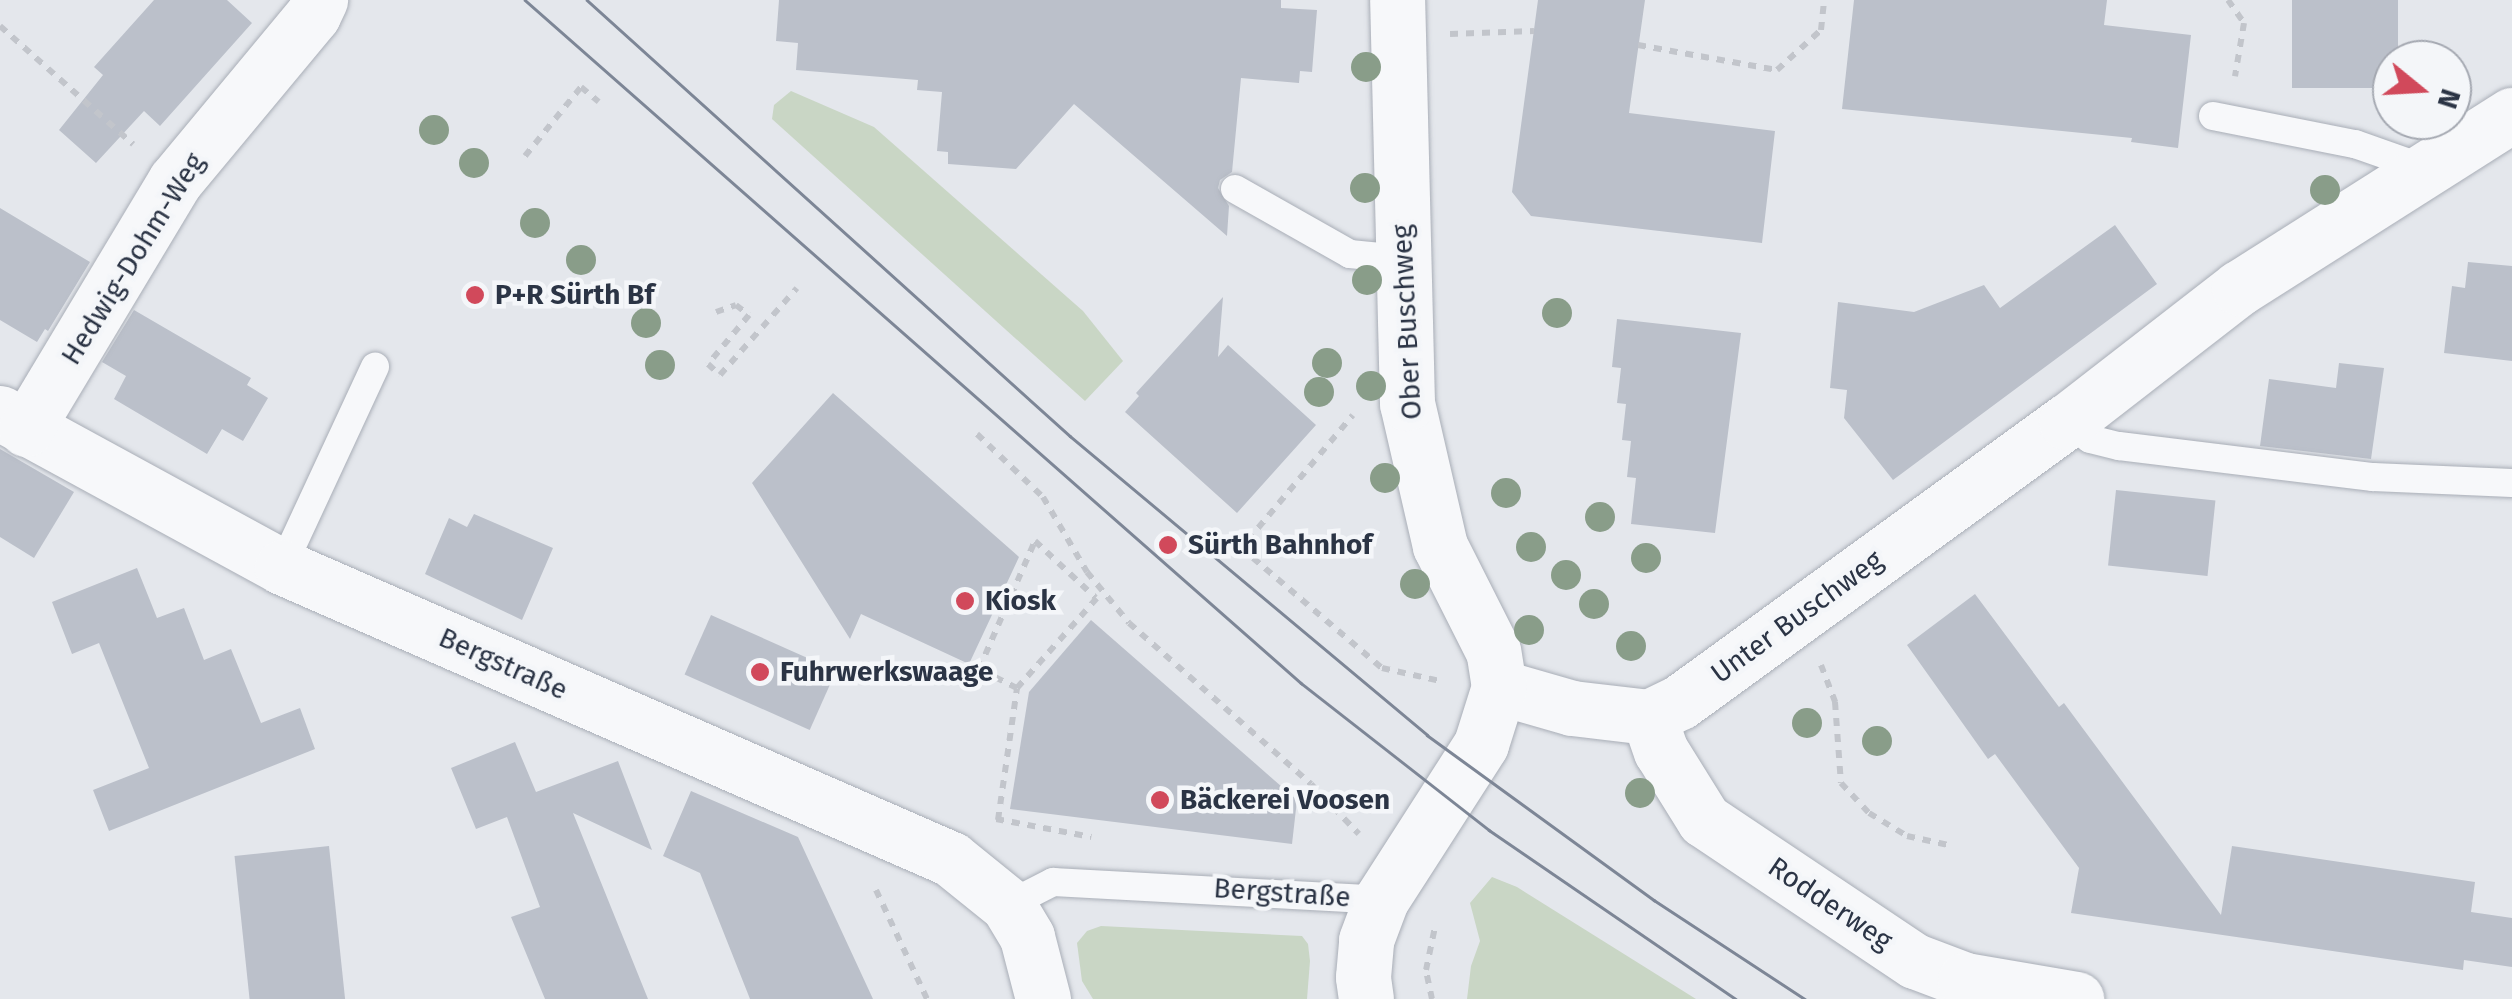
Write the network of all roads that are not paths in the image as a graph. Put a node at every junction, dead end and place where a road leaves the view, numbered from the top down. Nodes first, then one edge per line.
1 (320, 0) edge
2 (1398, 18) edge
3 (2512, 115) edge
4 (2213, 116) dead end
5 (2423, 168) junction
6 (1235, 189) dead end
7 (1402, 259) junction
8 (375, 367) dead end
9 (13, 421) edge
10 (2066, 422) junction
11 (2512, 483) edge
12 (282, 567) junction
13 (1499, 687) junction
14 (1649, 717) junction
15 (1381, 900) junction
16 (1008, 906) junction
17 (1043, 999) edge
18 (1366, 999) edge
19 (2076, 999) edge

1 - 9 street, Hedwig-Dohm-Weg
2 - 7 street, Ober Buschweg
3 - 5 street, Unter Buschweg
4 - 5 lane
5 - 10 street, Unter Buschweg
6 - 7 lane
7 - 13 street, Ober Buschweg
8 - 12 lane
9 - 12 street, Bergstraße
10 - 11 lane
10 - 14 street, Unter Buschweg
12 - 16 street, Bergstraße
13 - 14 street
13 - 15 street
14 - 19 street, Rodderweg
15 - 16 lane, Bergstraße
15 - 18 street
16 - 17 street, Bergstraße

